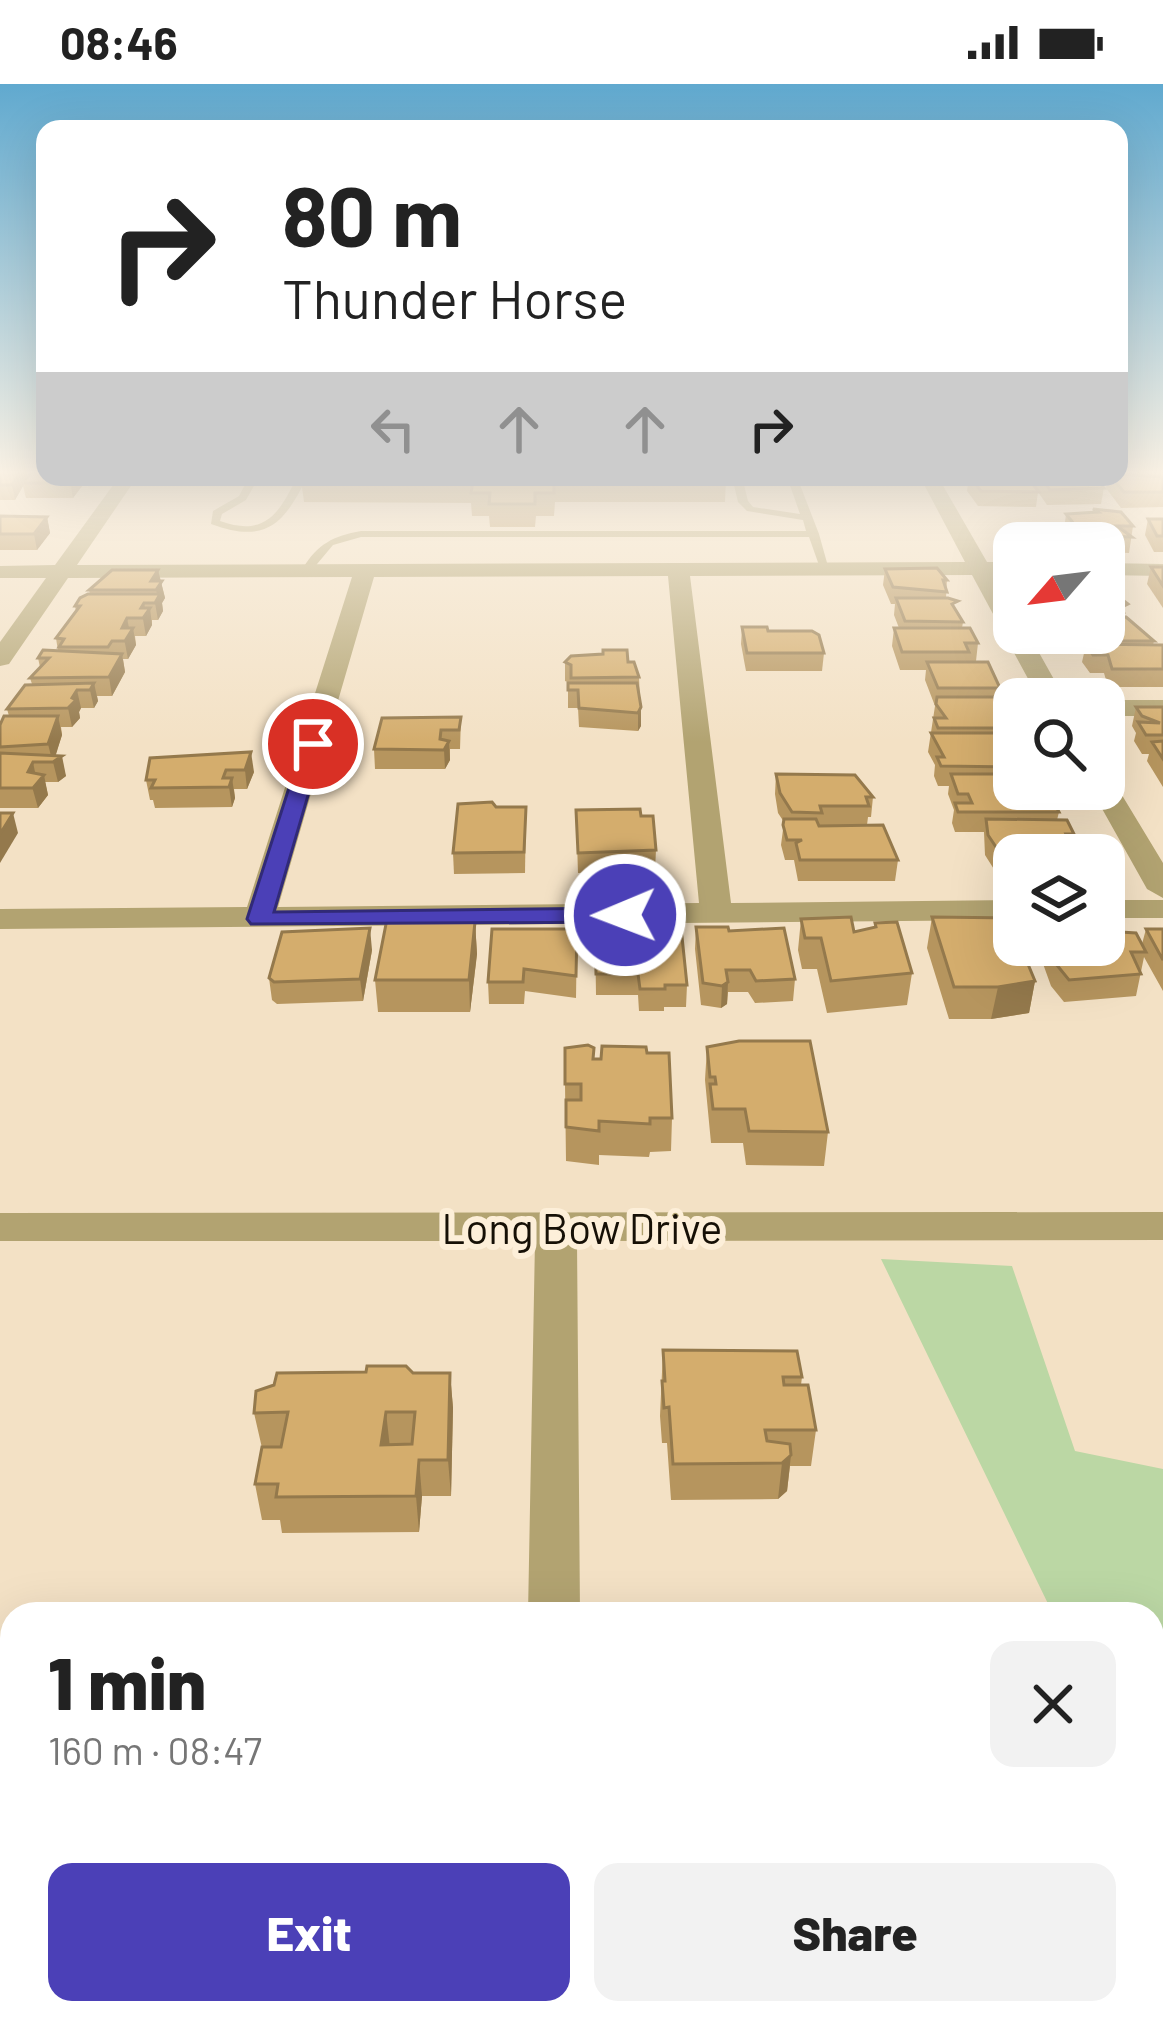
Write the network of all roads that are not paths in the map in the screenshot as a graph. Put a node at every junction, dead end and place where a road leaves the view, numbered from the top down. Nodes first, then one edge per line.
1 (71, 561) edge
2 (312, 561) edge
3 (823, 561) edge
4 (976, 561) edge
5 (308, 568) junction
6 (366, 568) junction
7 (679, 568) junction
8 (825, 568) junction
9 (980, 568) junction
10 (993, 568) edge
11 (65, 569) junction
12 (1125, 569) edge
13 (1163, 570) edge
14 (0, 572) edge
15 (993, 591) edge
16 (0, 658) edge
17 (1125, 708) edge
18 (1163, 708) edge
19 (1117, 810) edge
20 (1163, 889) edge
21 (1125, 909) edge
22 (1163, 909) edge
23 (993, 910) edge
24 (716, 914) junction
25 (260, 919) junction
26 (0, 920) edge
27 (1163, 1226) edge
28 (0, 1227) edge
29 (556, 1229) junction
30 (554, 1602) edge

1 - 11 street
2 - 5 lane
3 - 8 lane
4 - 9 street
5 - 6 street
5 - 11 street
6 - 7 street
6 - 25 street
7 - 8 street
7 - 24 street
8 - 9 street
9 - 10 street
9 - 15 street
11 - 14 street
11 - 16 street
12 - 13 street
17 - 18 street
19 - 20 street
21 - 22 street
23 - 24 street
24 - 25 street
25 - 26 street
27 - 29 street, Long Bow Drive
28 - 29 street, Long Bow Drive
29 - 30 street

